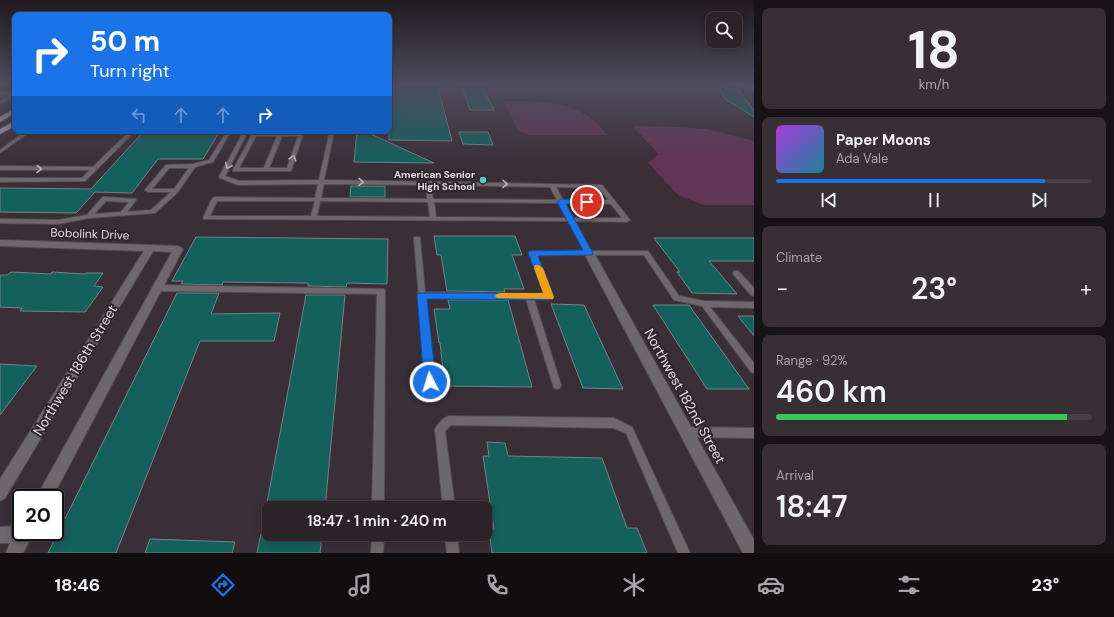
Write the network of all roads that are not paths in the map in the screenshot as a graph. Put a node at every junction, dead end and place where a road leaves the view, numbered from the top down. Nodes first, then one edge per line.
1 (12, 113) edge
2 (12, 117) edge
3 (1, 119) edge
4 (12, 125) edge
5 (0, 132) edge
6 (25, 134) edge
7 (130, 134) edge
8 (227, 134) edge
9 (244, 134) edge
10 (254, 134) edge
11 (268, 134) edge
12 (290, 134) edge
13 (301, 134) edge
14 (331, 134) edge
15 (280, 135) junction
16 (0, 152) edge
17 (193, 166) junction
18 (0, 168) edge
19 (7, 168) junction
20 (94, 169) junction
21 (266, 170) junction
22 (0, 174) edge
23 (0, 180) edge
24 (322, 182) junction
25 (428, 183) junction
26 (552, 185) junction
27 (176, 191) junction
28 (318, 200) junction
29 (431, 200) junction
30 (561, 202) junction
31 (613, 202) junction
32 (123, 213) junction
33 (89, 216) junction
34 (314, 218) junction
35 (434, 219) junction
36 (571, 220) junction
37 (0, 221) edge
38 (418, 238) dead end
39 (0, 243) edge
40 (150, 248) junction
41 (589, 253) junction
42 (736, 273) dead end
43 (157, 288) junction
44 (754, 293) edge
45 (422, 295) junction
46 (528, 296) junction
47 (704, 304) junction
48 (754, 305) edge
49 (754, 369) edge
50 (430, 382) dead end
51 (557, 385) dead end
52 (686, 432) junction
53 (754, 433) edge
54 (49, 489) edge
55 (0, 493) edge
56 (378, 501) edge
57 (448, 501) edge
58 (0, 535) edge
59 (12, 535) edge
60 (21, 541) edge
61 (378, 541) edge
62 (452, 541) edge
63 (14, 553) edge
64 (377, 553) edge
65 (453, 553) edge
66 (684, 553) edge
67 (752, 553) edge

1 - 3 main road
2 - 3 main road
4 - 5 main road
6 - 16 lane
7 - 20 lane
8 - 17 lane
9 -> 24 lane
10 - 21 lane
11 - 15 lane
12 - 15 lane
21 -> 13 lane
14 - 24 lane
15 - 21 lane
17 - 27 lane
17 - 27 lane
18 - 19 lane
19 -> 20 lane
19 - 22 lane
20 - 23 lane
24 -> 25 lane
24 - 28 lane
25 -> 26 lane
25 - 29 lane
26 - 30 lane
26 - 31 lane
27 - 32 lane
28 - 29 lane
28 - 34 lane
28 - 34 lane
29 - 30 lane
29 - 35 lane
30 - 31 lane
30 - 36 lane
31 - 36 lane
32 - 33 lane
32 - 33 lane
33 - 37 lane
34 - 35 lane
35 - 36 lane
36 - 41 lane
38 - 45 lane
39 - 40 street, Bobolink Drive
40 - 43 street, Bobolink Drive
40 - 55 street, Northwest 186th Street
41 - 46 lane
41 - 47 lane
41 - 52 street, Northwest 182nd Street
42 - 44 lane
43 - 54 street
43 - 56 lane
45 - 46 lane
45 - 50 lane
46 - 51 lane
47 - 48 lane
47 - 49 lane
52 - 53 lane
52 - 67 street, Northwest 182nd Street
57 - 66 lane
58 - 59 street
60 - 63 street
61 - 64 lane
62 - 65 lane

